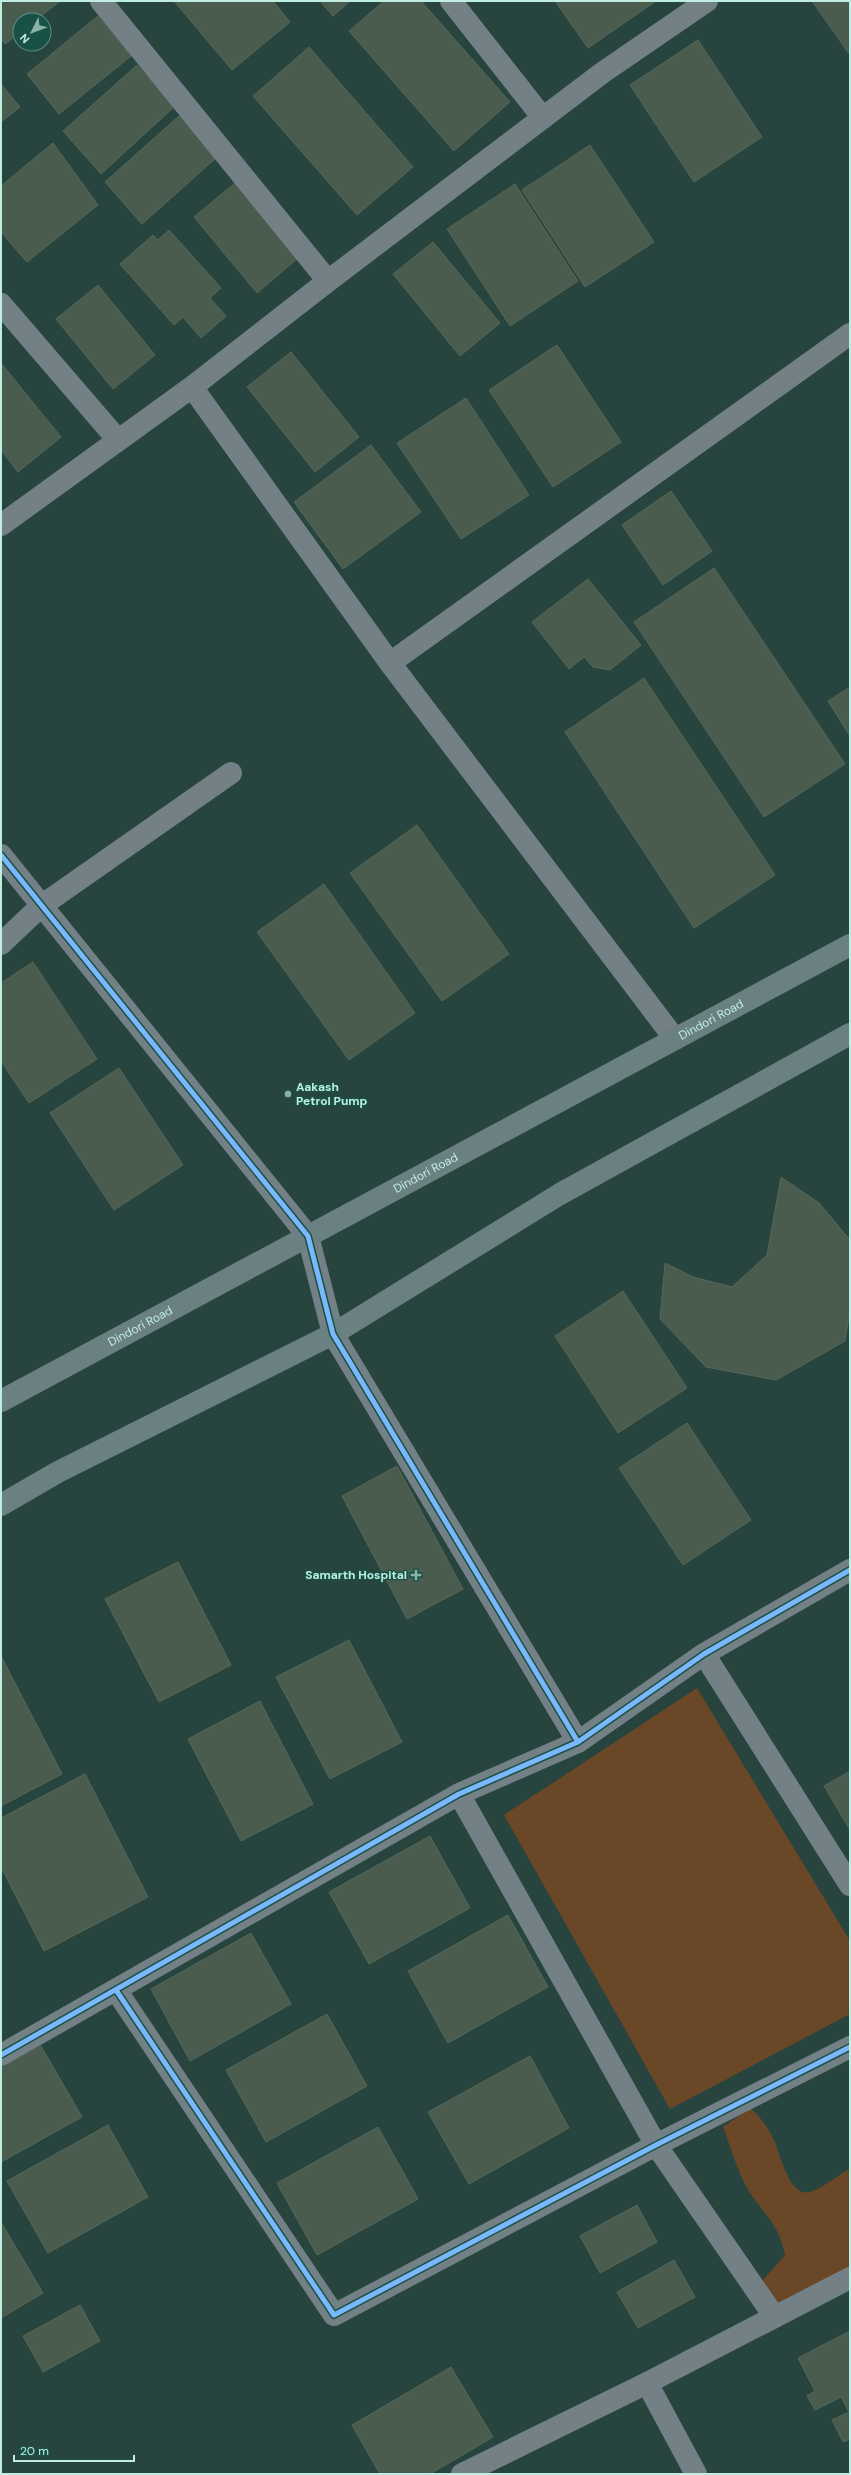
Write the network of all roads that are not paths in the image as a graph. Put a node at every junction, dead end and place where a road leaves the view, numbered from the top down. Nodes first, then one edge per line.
1 (101, 1) edge
2 (451, 1) edge
3 (707, 1) edge
4 (543, 118) junction
5 (328, 281) junction
6 (1, 304) edge
7 (850, 334) edge
8 (192, 387) junction
9 (118, 440) junction
10 (1, 525) edge
11 (390, 663) junction
12 (231, 773) dead end
13 (1, 854) edge
14 (42, 906) junction
15 (1, 944) edge
16 (850, 945) edge
17 (850, 1034) edge
18 (675, 1039) junction
19 (308, 1236) junction
20 (333, 1334) junction
21 (1, 1401) edge
22 (1, 1506) edge
23 (850, 1570) edge
24 (704, 1654) junction
25 (578, 1742) junction
26 (458, 1794) junction
27 (850, 1885) edge
28 (116, 1990) junction
29 (850, 2047) edge
30 (1, 2055) edge
31 (656, 2145) junction
32 (850, 2278) edge
33 (774, 2316) junction
34 (647, 2383) junction
35 (462, 2474) edge
36 (696, 2474) edge

1 - 5 street
2 - 4 street
3 - 4 street
4 - 5 street
5 - 8 street
6 - 9 street
7 - 11 street
8 - 9 street
8 - 11 street
9 - 10 street
11 - 18 street
12 - 14 street
13 - 14 street
14 - 15 street
14 - 19 street
16 - 18 main road, Dindori Road
17 - 20 main road
18 - 19 main road, Dindori Road
19 - 20 street
19 - 21 main road, Dindori Road
20 - 22 main road
20 - 25 street
23 - 24 street
24 - 25 street
24 - 27 street
25 - 26 street
26 - 28 street
26 - 31 street
28 - 30 street
28 - 31 street
29 - 31 street
31 - 33 street
32 - 33 street
33 - 34 street
34 - 35 street
34 - 36 street

